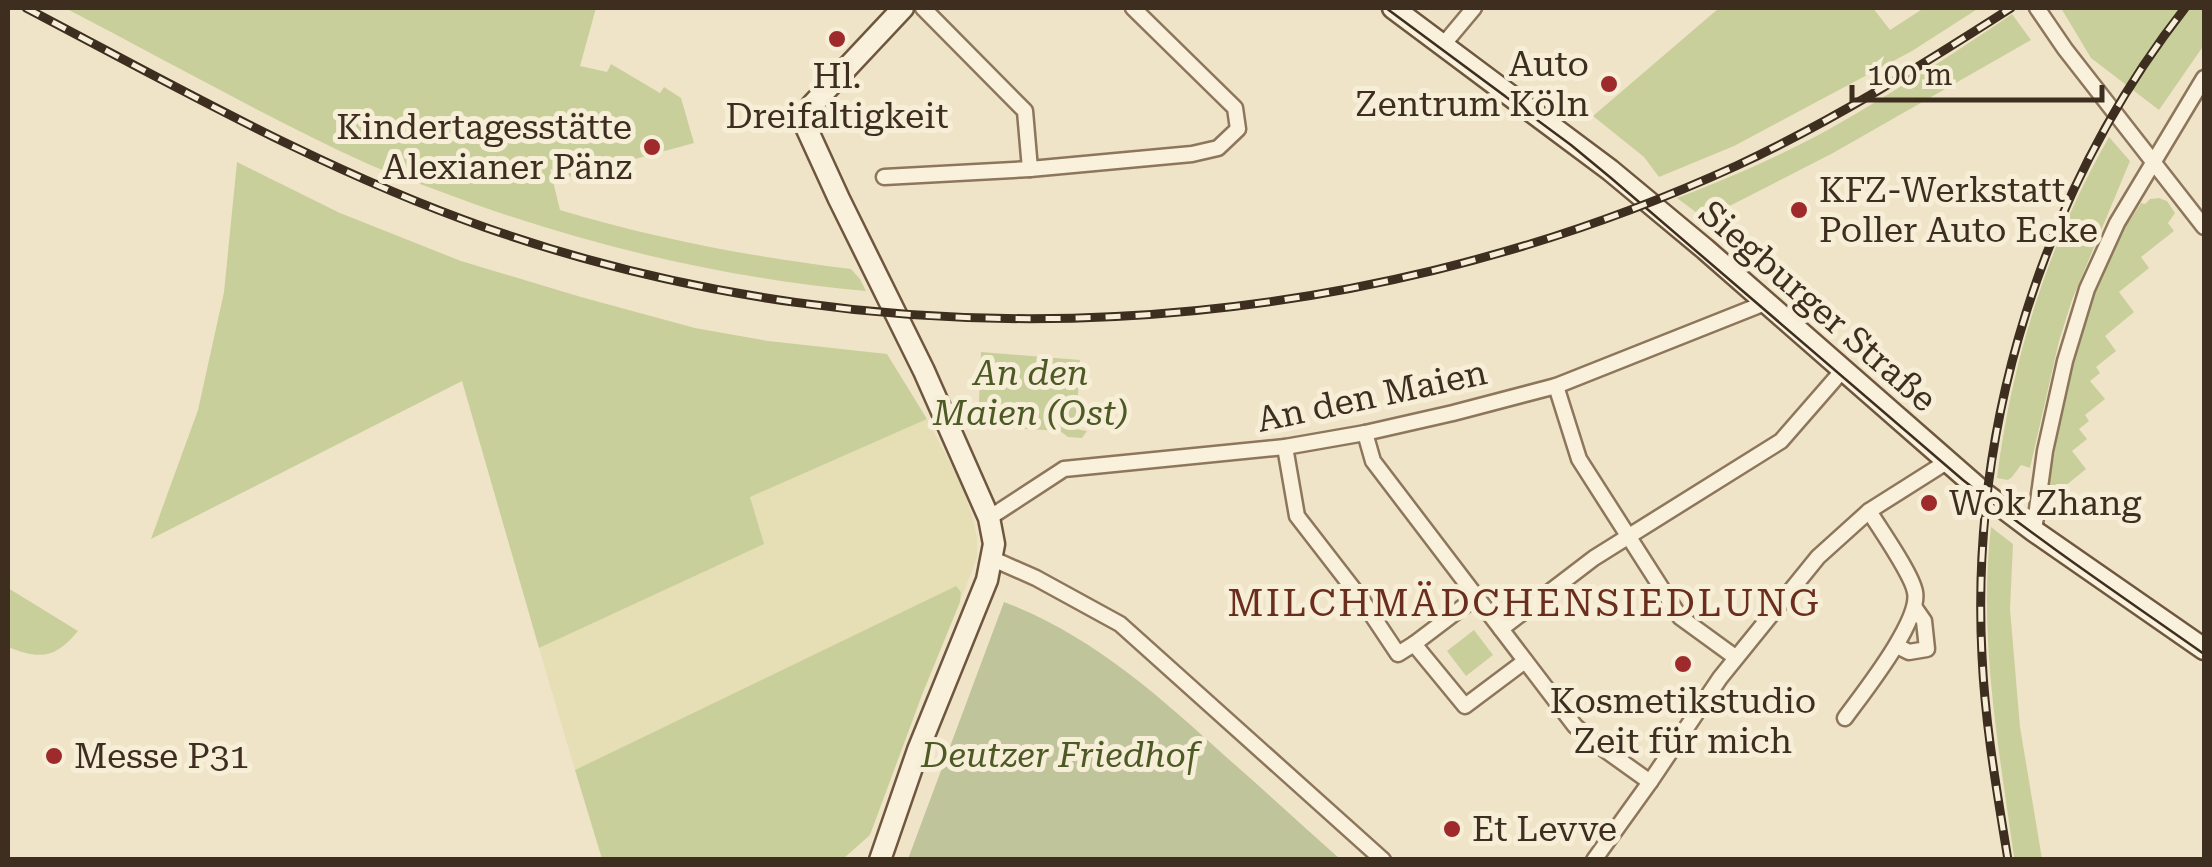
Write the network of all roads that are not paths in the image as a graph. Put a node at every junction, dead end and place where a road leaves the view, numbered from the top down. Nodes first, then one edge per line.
1 (903, 8) edge
2 (923, 8) edge
3 (1133, 8) edge
4 (1393, 8) edge
5 (1474, 8) edge
6 (2037, 8) edge
7 (1443, 45) junction
8 (2204, 78) edge
9 (2154, 161) junction
10 (1030, 169) junction
11 (884, 177) dead end
12 (2204, 227) edge
13 (1765, 303) junction
14 (1842, 370) junction
15 (1556, 386) junction
16 (1365, 433) junction
17 (1285, 447) junction
18 (1948, 461) junction
19 (1870, 511) junction
20 (989, 518) junction
21 (2034, 531) junction
22 (1629, 536) junction
23 (993, 559) junction
24 (1476, 597) junction
25 (1915, 608) junction
26 (1501, 629) junction
27 (1414, 644) junction
28 (1896, 646) junction
29 (2204, 649) edge
30 (1735, 657) junction
31 (1525, 661) junction
32 (1845, 718) dead end
33 (1650, 782) junction
34 (880, 860) edge
35 (1383, 860) edge
36 (1594, 860) edge

1 - 20 main road
2 - 10 street
3 - 10 street
4 - 7 main road, Siegburger Straße
5 - 7 street
6 - 9 street
7 - 13 main road, Siegburger Straße
8 - 9 street
9 - 12 street
9 - 21 street
10 - 11 street
13 - 14 main road, Siegburger Straße
13 - 15 street, An den Maien
14 - 18 main road, Siegburger Straße
14 - 22 street
15 - 16 street, An den Maien
15 - 22 street
16 - 17 street, An den Maien
16 - 24 street
17 - 20 street, An den Maien
17 - 27 street
18 - 19 street
18 - 21 main road, Siegburger Straße
19 - 25 street
19 - 30 street
20 - 23 main road
21 - 29 main road, Siegburger Straße
22 - 26 street
22 - 30 street
23 - 34 main road
23 - 35 street
24 - 26 street
24 - 27 street
25 - 28 street
25 - 28 street
26 - 31 street
27 - 31 street
28 - 32 street
30 - 33 street
31 - 33 street
33 - 36 street

